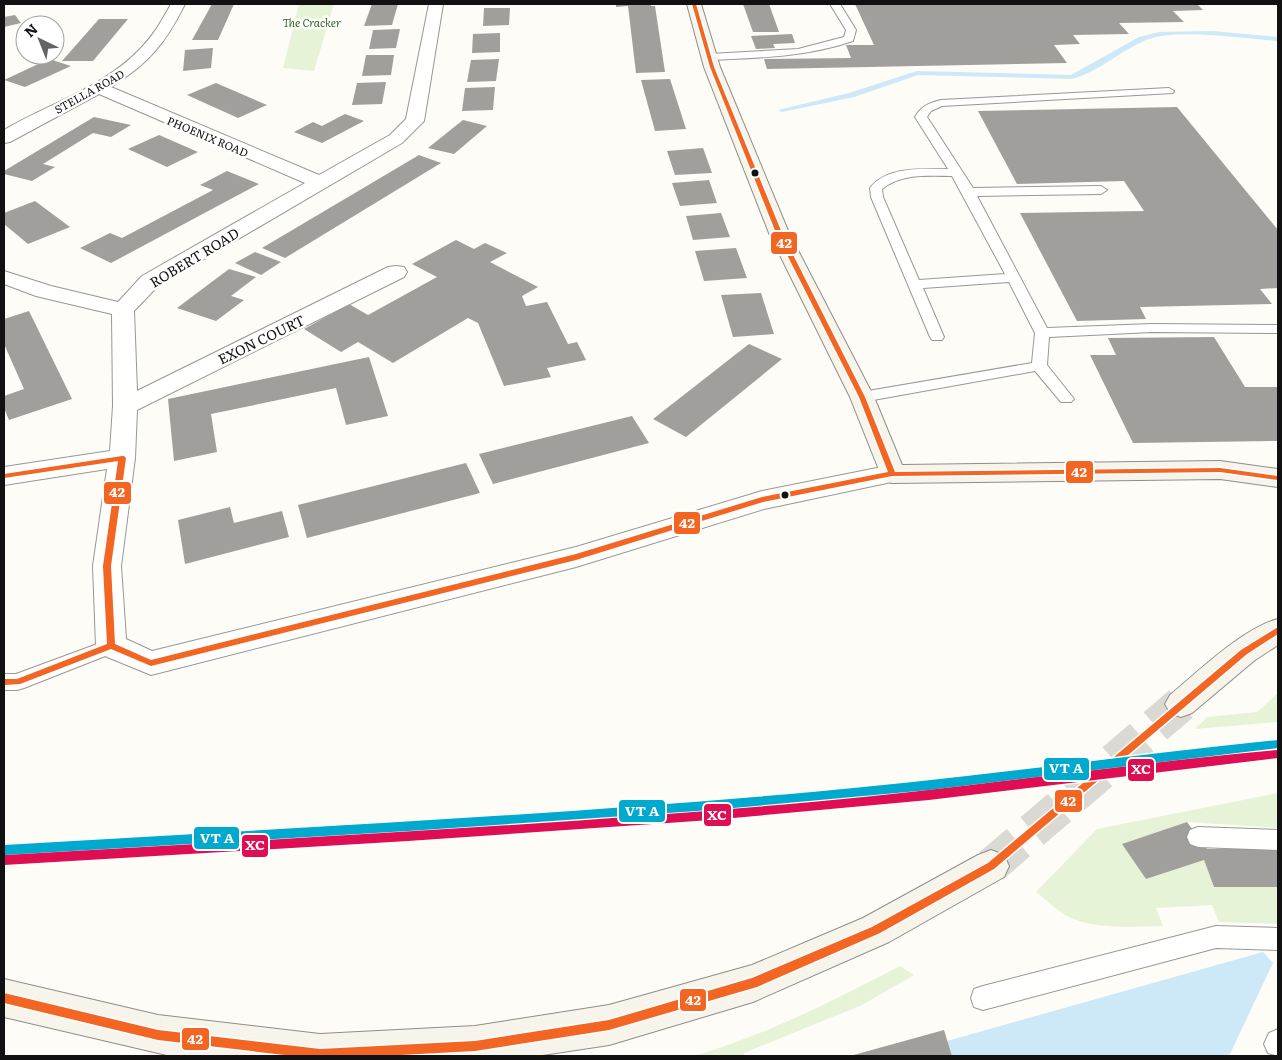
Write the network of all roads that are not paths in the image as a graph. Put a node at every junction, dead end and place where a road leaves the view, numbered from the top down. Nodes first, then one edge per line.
1 (178, 4) edge
2 (436, 4) edge
3 (694, 4) edge
4 (836, 4) edge
5 (710, 57) junction
6 (99, 88) junction
7 (1169, 91) dead end
8 (4, 138) edge
9 (957, 172) junction
10 (318, 182) junction
11 (1101, 190) dead end
12 (969, 192) junction
13 (396, 272) dead end
14 (4, 277) edge
15 (1014, 278) junction
16 (914, 284) junction
17 (123, 310) junction
18 (1278, 329) edge
19 (1042, 333) junction
20 (937, 338) dead end
21 (1039, 366) junction
22 (862, 397) junction
23 (1066, 399) dead end
24 (125, 406) junction
25 (122, 458) junction
26 (892, 474) junction
27 (4, 476) edge
28 (1278, 478) edge
29 (1278, 630) edge
30 (111, 646) junction
31 (4, 682) edge
32 (1181, 704) tunnel mouth
33 (1198, 836) dead end
34 (1278, 840) edge
35 (990, 866) tunnel mouth
36 (1278, 939) edge
37 (4, 998) edge
38 (983, 998) dead end

1 - 6 street, STELLA ROAD
2 - 10 street, ROBERT ROAD
3 - 5 street
4 - 5 lane
5 - 22 street
6 - 8 street, STELLA ROAD
6 - 10 street, PHOENIX ROAD
7 - 9 lane
9 - 12 lane
9 - 16 lane
10 - 17 street, ROBERT ROAD
11 - 12 lane
12 - 15 lane
13 - 24 street, EXON COURT
14 - 17 street
15 - 16 lane
15 - 19 lane
16 - 20 lane
17 - 24 street
18 - 19 lane
19 - 21 lane
21 - 22 lane
21 - 23 lane
22 - 26 street
24 - 25 street
25 - 27 street
25 - 30 street
26 - 28 street
26 - 30 street
29 - 32 street
30 - 31 lane
33 - 34 lane
35 - 37 street
36 - 38 lane

